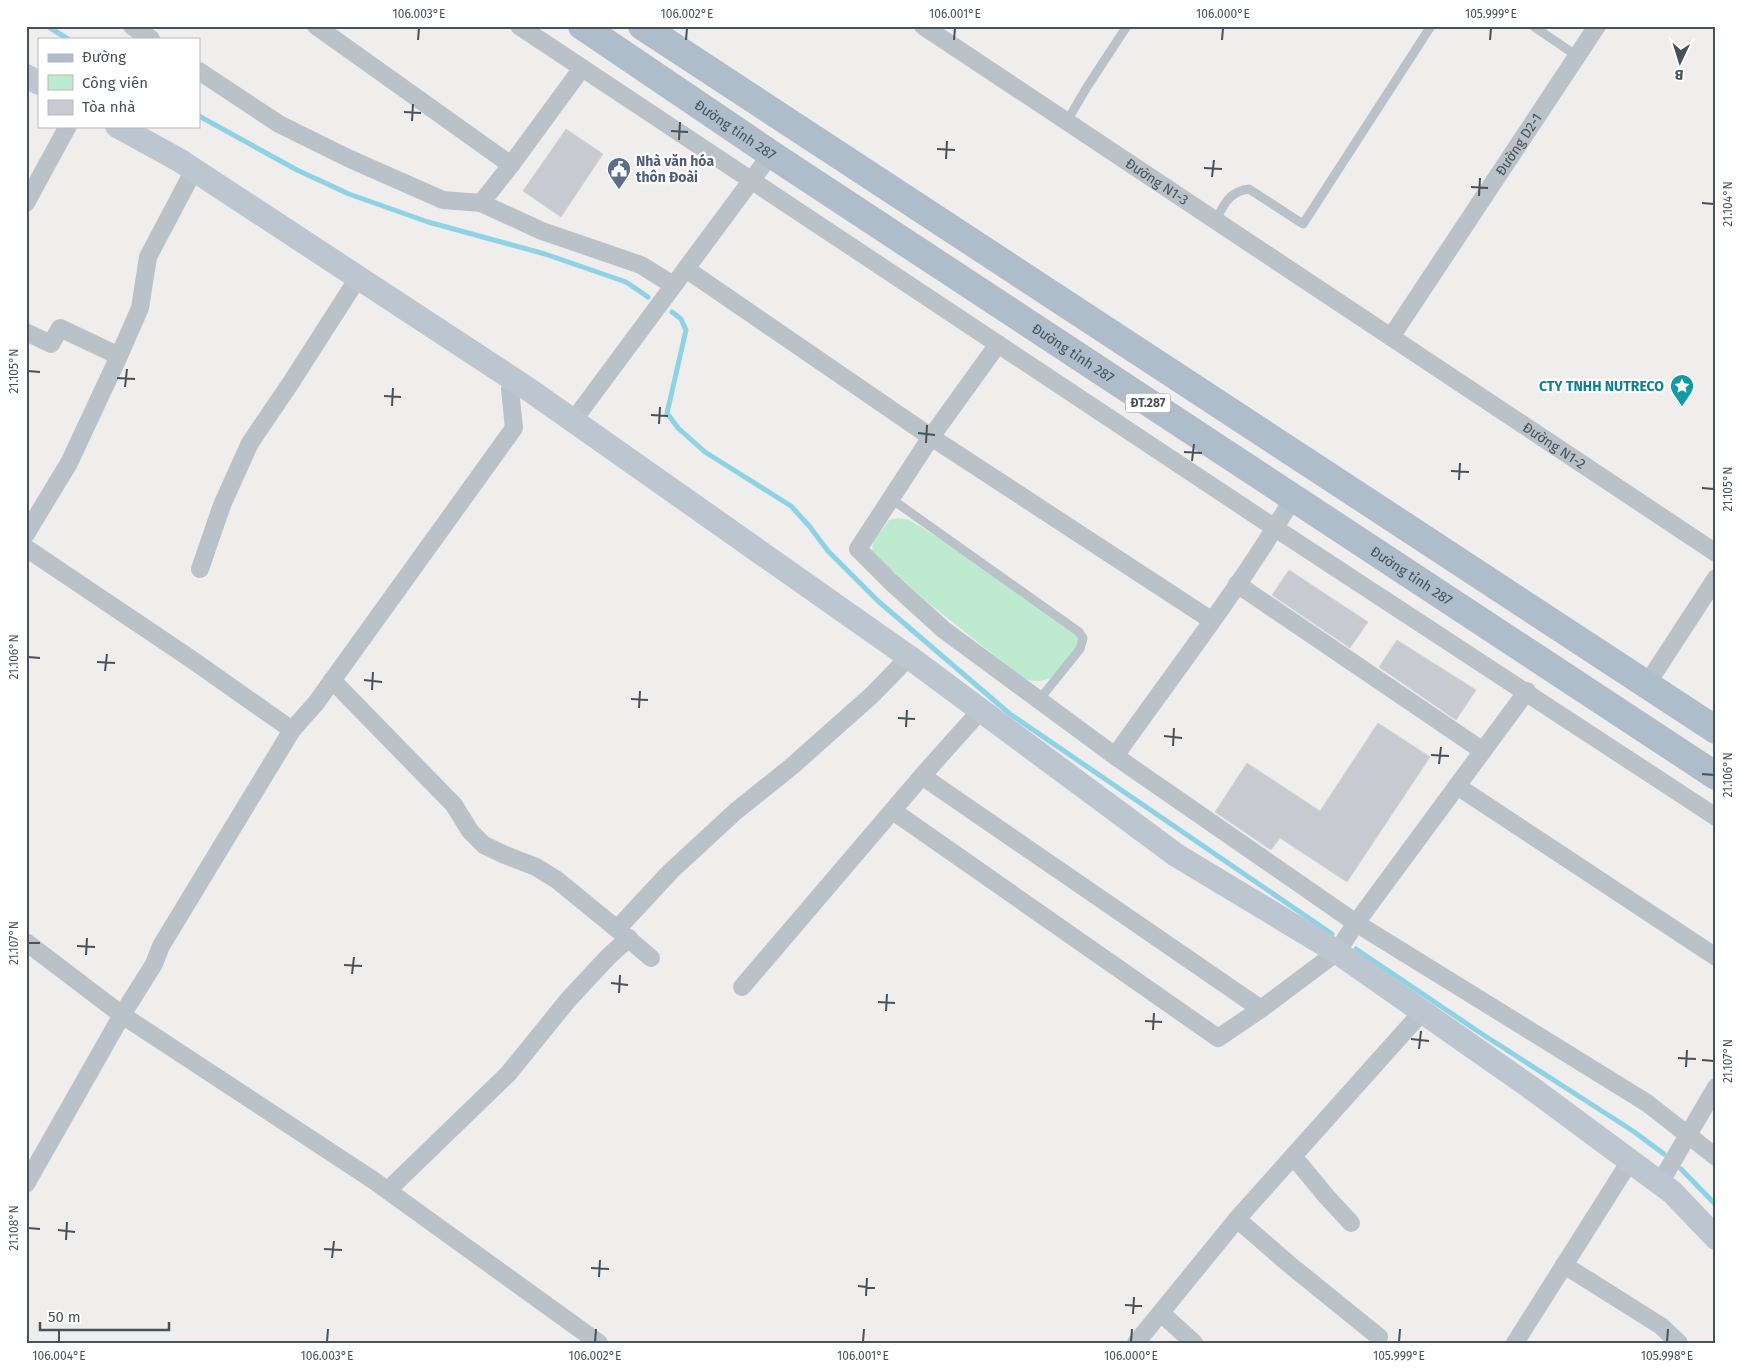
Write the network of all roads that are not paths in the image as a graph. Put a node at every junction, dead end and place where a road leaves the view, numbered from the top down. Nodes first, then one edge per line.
1 (132, 26) edge
2 (316, 26) edge
3 (519, 26) edge
4 (582, 26) edge
5 (642, 26) edge
6 (924, 26) edge
7 (1128, 26) edge
8 (1431, 26) edge
9 (1533, 26) edge
10 (1597, 26) edge
11 (150, 38) edge
12 (1577, 56) junction
13 (582, 68) junction
14 (200, 72) edge
15 (26, 76) edge
16 (38, 82) edge
17 (1067, 121) junction
18 (67, 128) edge
19 (120, 128) edge
20 (771, 154) junction
21 (511, 165) junction
22 (194, 170) junction
23 (752, 180) junction
24 (26, 203) edge
25 (481, 203) junction
26 (1215, 221) junction
27 (686, 269) junction
28 (358, 278) junction
29 (673, 285) junction
30 (26, 332) edge
31 (1391, 337) junction
32 (998, 344) junction
33 (119, 356) junction
34 (513, 380) junction
35 (573, 421) junction
36 (931, 437) junction
37 (890, 498) junction
38 (1292, 498) junction
39 (1275, 528) junction
40 (26, 534) edge
41 (26, 548) edge
42 (1716, 553) edge
43 (200, 569) dead end
44 (1716, 578) edge
45 (1237, 584) junction
46 (1211, 620) junction
47 (1571, 634) junction
48 (908, 657) junction
49 (1550, 666) junction
50 (332, 680) junction
51 (1647, 684) junction
52 (1527, 692) junction
53 (1038, 700) junction
54 (981, 710) junction
55 (292, 730) junction
56 (1716, 730) edge
57 (1483, 751) junction
58 (1115, 756) junction
59 (922, 776) junction
60 (1716, 776) edge
61 (1457, 786) junction
62 (894, 811) junction
63 (1716, 817) edge
64 (1356, 923) junction
65 (623, 934) junction
66 (26, 942) edge
67 (1337, 952) junction
68 (1716, 957) edge
69 (651, 958) dead end
70 (742, 987) dead end
71 (1261, 1009) junction
72 (1422, 1012) junction
73 (122, 1015) junction
74 (1716, 1087) edge
75 (1686, 1135) junction
76 (1293, 1156) junction
77 (1716, 1158) edge
78 (1630, 1161) junction
79 (1660, 1183) junction
80 (26, 1184) edge
81 (388, 1190) junction
82 (1236, 1219) junction
83 (1351, 1223) dead end
84 (1716, 1238) edge
85 (1564, 1266) junction
86 (1160, 1313) junction
87 (1379, 1336) dead end
88 (599, 1343) edge
89 (1136, 1343) edge
90 (1194, 1343) edge
91 (1515, 1343) edge
92 (1679, 1343) edge

1 - 11 street
2 - 21 street
3 - 13 street
4 - 20 main road, Đường tỉnh 287 / ĐT.287
5 - 47 main road, ĐT.287
6 - 17 street, Đường N1-3
7 - 17 lane
8 - 26 lane
9 - 12 lane
10 - 12 street, Đường D2-1
12 - 31 street, Đường D2-1
13 - 21 street
13 - 23 street
14 - 25 street
15 - 16 street
17 - 26 street, Đường N1-3
18 - 24 street
19 - 22 street
20 - 23 street
20 - 38 main road, Đường tỉnh 287 / ĐT.287
21 - 25 street
22 - 28 street
22 - 33 street
23 - 27 street
23 - 32 street
25 - 29 street
26 - 31 street, Đường N1-3
27 - 29 street
27 - 36 street
28 - 34 street
28 - 43 street
29 - 35 street
30 - 33 street
31 - 42 street, Đường N1-2
32 - 36 street
32 - 39 street
33 - 40 street
34 - 35 street
34 - 50 street
35 - 48 street
36 - 37 street
36 - 46 street
37 - 53 street
37 - 53 lane
38 - 39 street
38 - 49 main road, Đường tỉnh 287 / ĐT.287
39 - 45 street
39 - 52 street
41 - 55 street
44 - 51 street
45 - 46 street
45 - 57 street
46 - 58 street
47 - 49 main road
47 - 51 main road, ĐT.287
48 - 54 street
48 - 65 street
49 - 60 main road, Đường tỉnh 287 / ĐT.287
50 - 55 street
50 - 65 street
51 - 56 main road, ĐT.287
52 - 57 street
52 - 63 street
53 - 58 street
54 - 59 street
54 - 67 street
55 - 73 street
57 - 61 street
58 - 64 street
59 - 62 street
59 - 71 street
61 - 64 street
61 - 68 street
62 - 70 street
62 - 71 street
64 - 67 street
64 - 75 street
65 - 69 street
65 - 81 street
66 - 73 street
67 - 71 street
67 - 72 street
72 - 76 street
72 - 78 street
73 - 80 street
73 - 81 street
74 - 75 street
75 - 77 street
75 - 79 street
76 - 82 street
76 - 83 street
78 - 79 street
78 - 85 street
79 - 84 street
81 - 88 street
82 - 86 street
82 - 87 street
85 - 91 street
85 - 92 street
86 - 89 street
86 - 90 street

